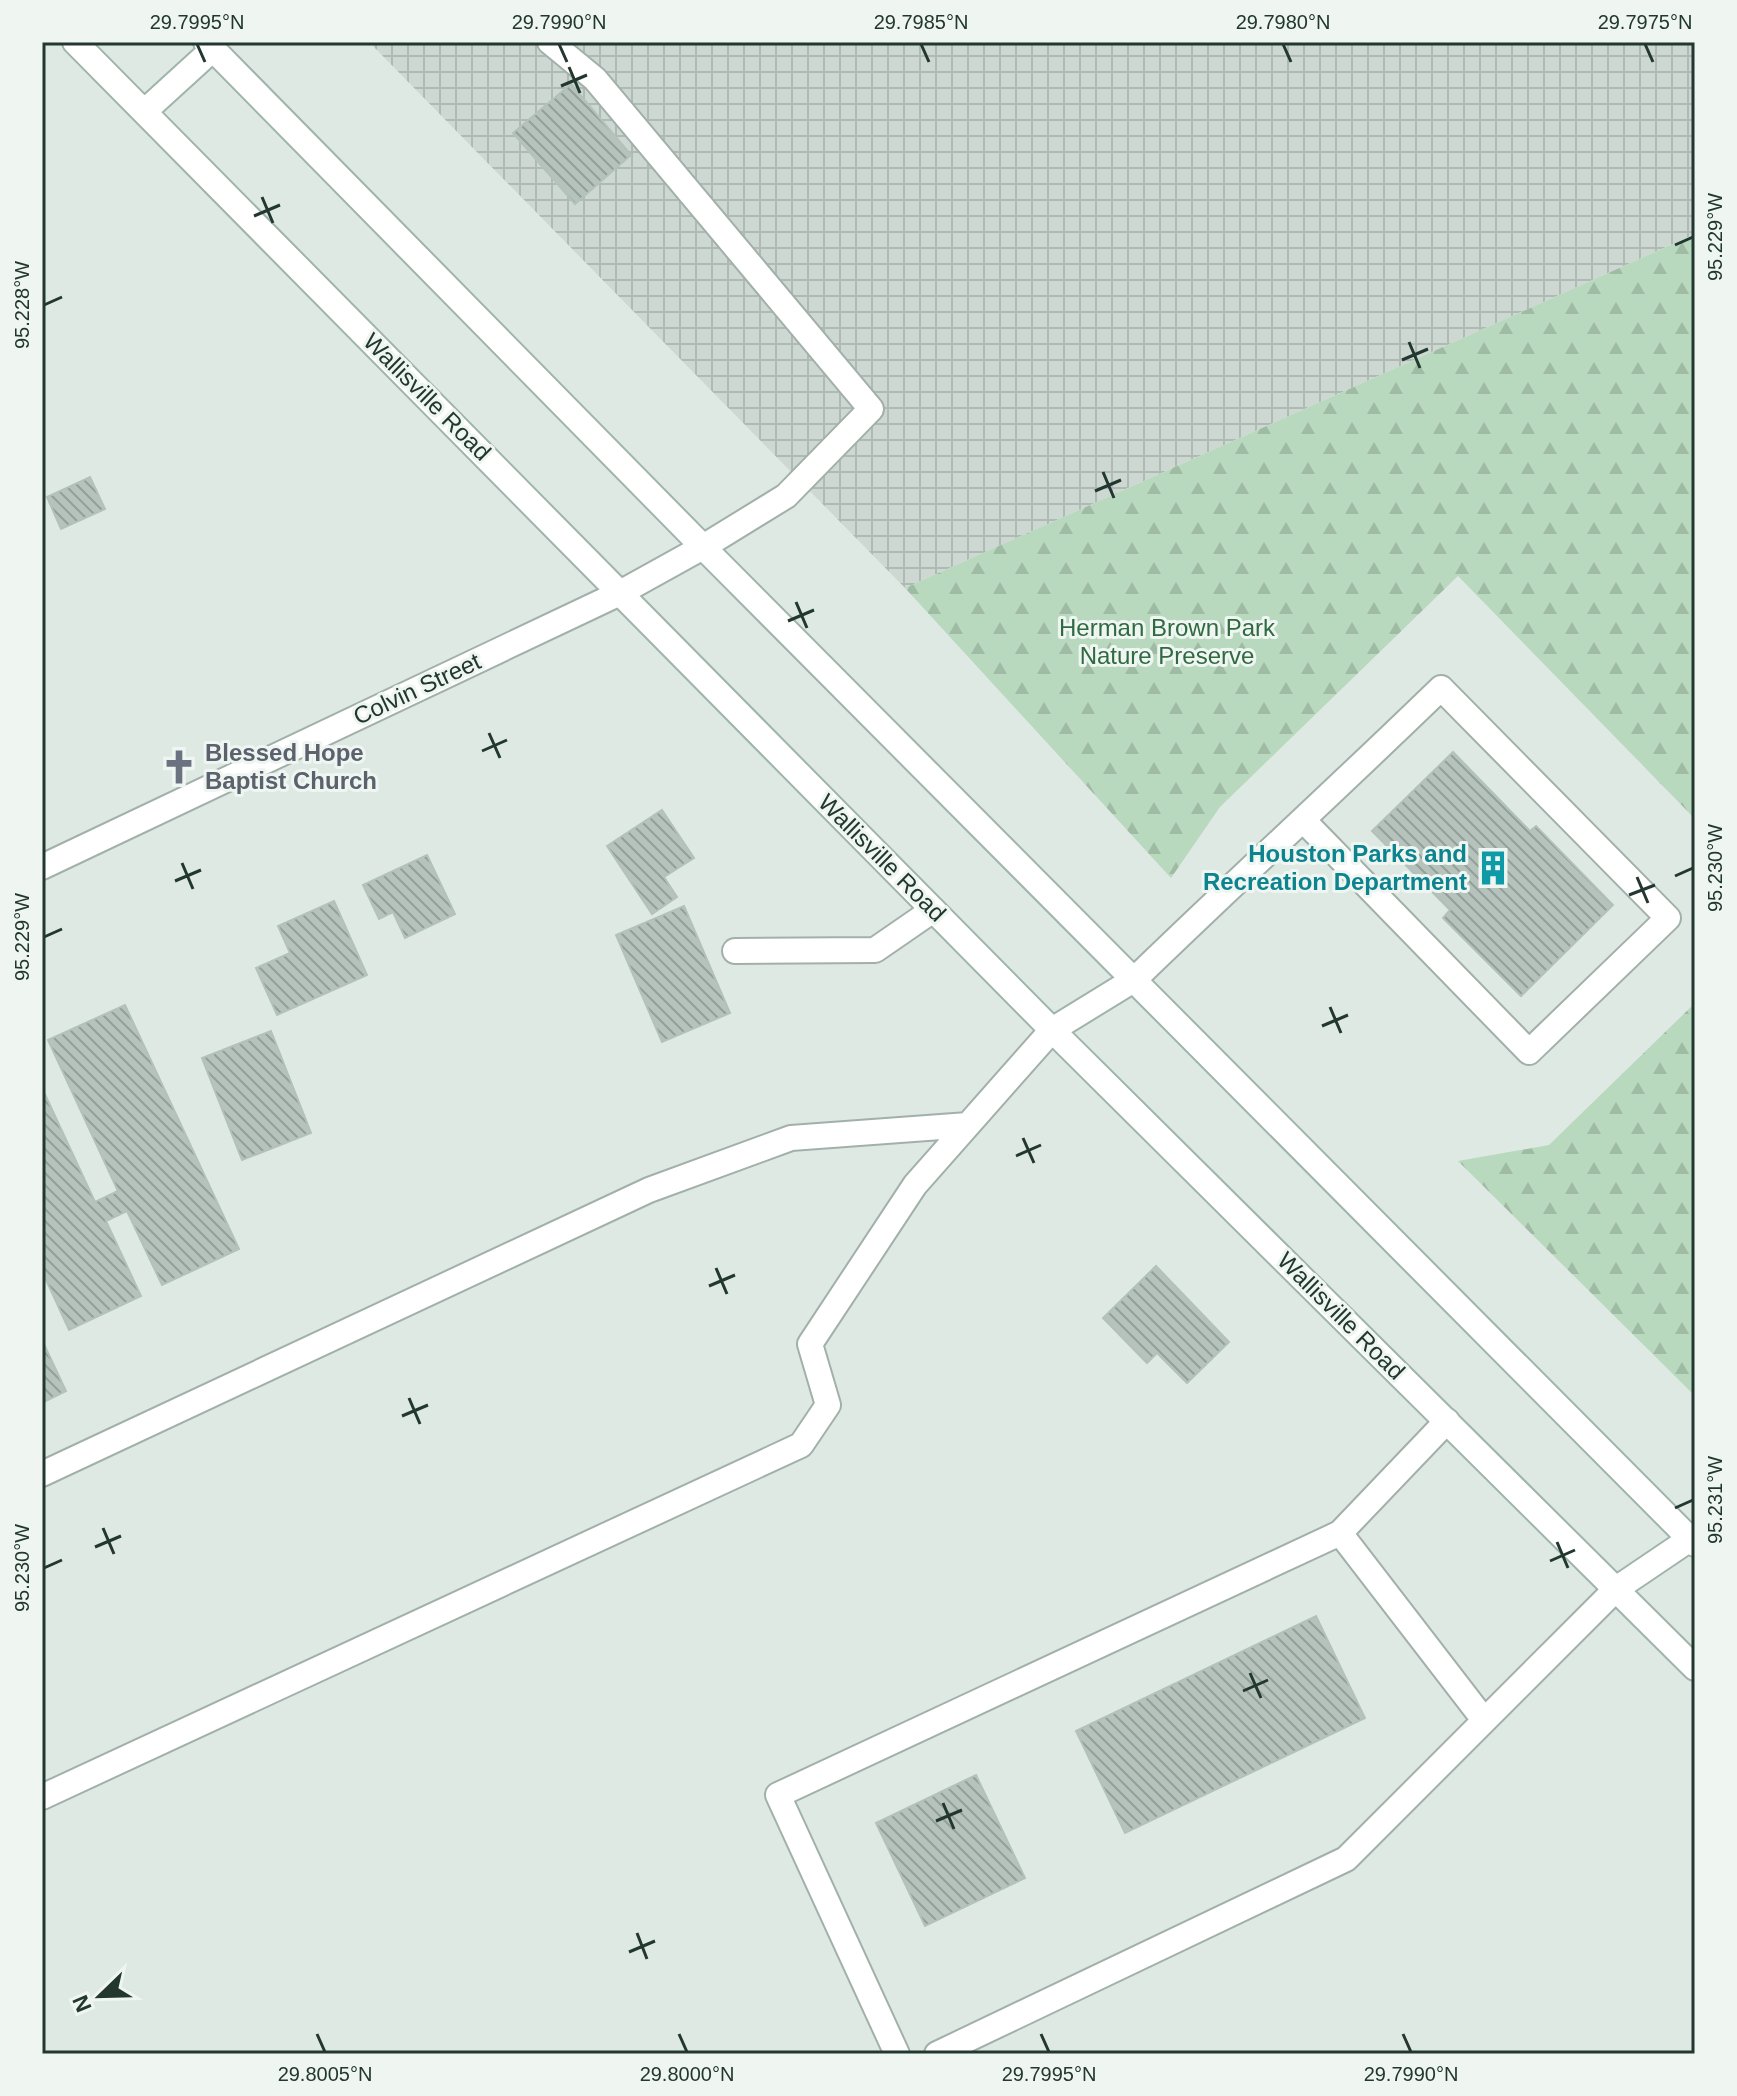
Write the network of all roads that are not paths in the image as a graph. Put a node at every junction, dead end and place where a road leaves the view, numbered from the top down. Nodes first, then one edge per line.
1 (75, 42) edge
2 (550, 42) edge
3 (214, 44) edge
4 (145, 111) junction
5 (703, 547) junction
6 (620, 593) junction
7 (1304, 821) junction
8 (42, 867) edge
9 (933, 910) junction
10 (735, 951) dead end
11 (1135, 979) junction
12 (1052, 1030) junction
13 (968, 1125) junction
14 (1447, 1421) junction
15 (42, 1474) edge
16 (1340, 1533) junction
17 (1693, 1541) edge
18 (1616, 1589) junction
19 (1695, 1668) edge
20 (1484, 1720) junction
21 (42, 1797) edge
22 (897, 2054) edge
23 (937, 2054) edge

1 - 4 main road, Wallisville Road
2 - 5 main road, Colvin Street
3 - 4 main road
3 - 5 main road
4 - 6 main road, Wallisville Road
5 - 6 main road, Colvin Street
5 - 11 main road
6 - 8 main road, Colvin Street
6 - 9 main road, Wallisville Road
7 - 7 main road
7 - 11 main road
9 - 10 main road
9 - 12 main road, Wallisville Road
11 - 12 main road
11 - 17 main road
12 - 13 main road
12 - 14 main road, Wallisville Road
13 - 15 main road
13 - 21 main road
14 - 16 main road
14 - 18 main road, Wallisville Road
16 - 20 main road
16 - 22 main road
17 - 18 main road
18 - 19 main road, Wallisville Road
18 - 20 main road
20 - 23 main road

